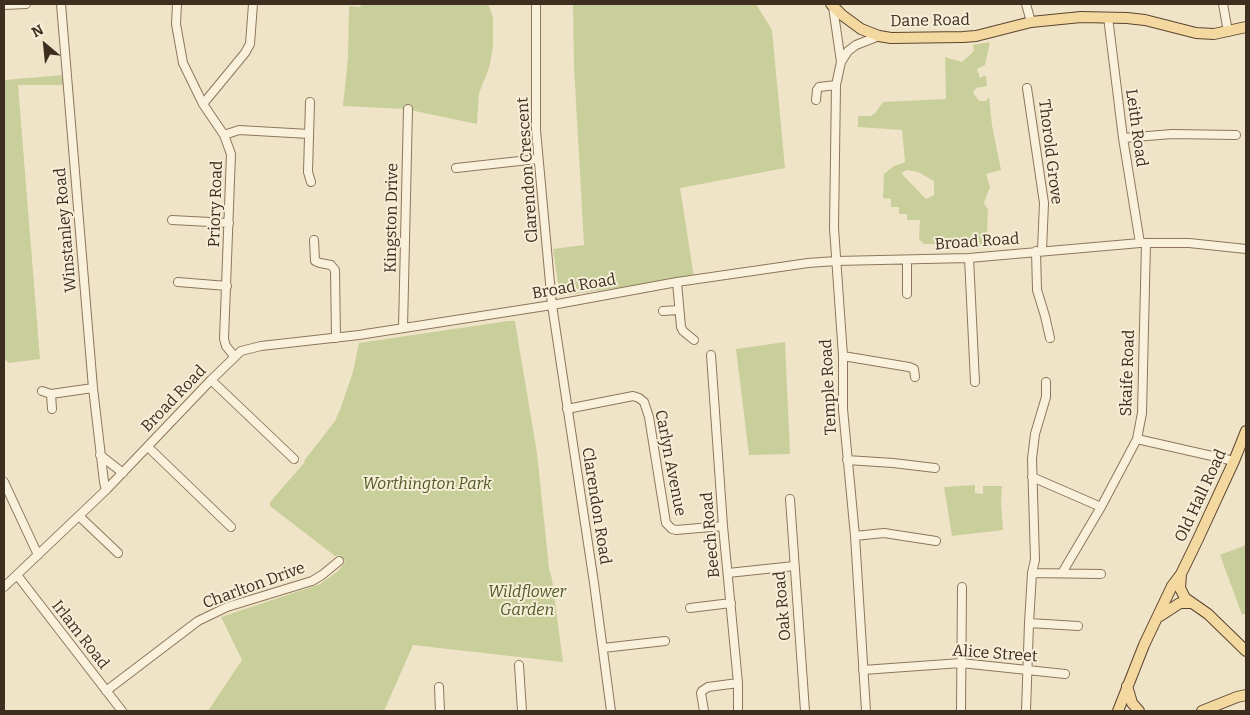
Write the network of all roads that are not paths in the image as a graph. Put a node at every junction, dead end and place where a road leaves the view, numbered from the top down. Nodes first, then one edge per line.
1 (26, 4) edge
2 (61, 4) edge
3 (177, 4) edge
4 (253, 4) edge
5 (536, 4) edge
6 (1026, 4) edge
7 (1223, 4) edge
8 (4, 5) edge
9 (832, 6) edge
10 (1108, 17) junction
11 (1031, 22) junction
12 (1246, 27) edge
13 (1228, 32) junction
14 (878, 36) junction
15 (841, 62) junction
16 (836, 85) junction
17 (1027, 88) dead end
18 (816, 100) dead end
19 (310, 102) dead end
20 (203, 104) junction
21 (408, 109) dead end
22 (309, 134) junction
23 (1236, 135) dead end
24 (224, 136) junction
25 (1123, 138) junction
26 (538, 159) junction
27 (456, 168) dead end
28 (311, 182) dead end
29 (172, 220) dead end
30 (229, 223) junction
31 (314, 240) dead end
32 (1143, 243) junction
33 (1246, 249) edge
34 (1039, 251) junction
35 (969, 258) junction
36 (907, 260) junction
37 (836, 261) junction
38 (178, 282) dead end
39 (677, 282) junction
40 (227, 286) junction
41 (907, 294) dead end
42 (552, 305) junction
43 (680, 310) junction
44 (663, 311) dead end
45 (403, 328) junction
46 (336, 338) junction
47 (1050, 338) dead end
48 (694, 340) dead end
49 (234, 356) junction
50 (711, 356) dead end
51 (843, 356) junction
52 (916, 377) dead end
53 (211, 380) junction
54 (975, 382) dead end
55 (1047, 382) dead end
56 (93, 388) junction
57 (42, 391) dead end
58 (51, 394) junction
59 (52, 409) dead end
60 (567, 409) junction
61 (1246, 431) edge
62 (1137, 438) junction
63 (148, 447) junction
64 (100, 454) junction
65 (294, 460) dead end
66 (847, 460) junction
67 (1234, 461) junction
68 (935, 468) dead end
69 (123, 473) junction
70 (1032, 477) junction
71 (4, 482) edge
72 (106, 490) junction
73 (790, 499) dead end
74 (1101, 507) junction
75 (79, 516) junction
76 (723, 526) junction
77 (231, 527) dead end
78 (855, 536) junction
79 (936, 541) dead end
80 (118, 553) dead end
81 (38, 555) junction
82 (339, 560) dead end
83 (794, 566) junction
84 (728, 573) junction
85 (1032, 573) junction
86 (1059, 573) junction
87 (1101, 574) dead end
88 (1181, 574) junction
89 (17, 575) junction
90 (4, 587) edge
91 (962, 587) dead end
92 (731, 603) junction
93 (1191, 603) junction
94 (690, 608) dead end
95 (1159, 616) junction
96 (1029, 623) junction
97 (1078, 626) dead end
98 (665, 641) dead end
99 (603, 648) junction
100 (1246, 652) edge
101 (961, 663) junction
102 (519, 665) dead end
103 (1027, 669) junction
104 (863, 670) junction
105 (1065, 674) dead end
106 (738, 683) junction
107 (1127, 686) junction
108 (1246, 686) edge
109 (439, 687) dead end
110 (106, 691) junction
111 (1242, 696) edge
112 (122, 711) edge
113 (440, 711) edge
114 (522, 711) edge
115 (611, 711) edge
116 (704, 711) edge
117 (738, 711) edge
118 (805, 711) edge
119 (866, 711) edge
120 (961, 711) edge
121 (1026, 711) edge
122 (1118, 711) edge
123 (1139, 711) edge
124 (1202, 711) edge

1 - 8 street
2 - 56 street, Winstanley Road
3 - 20 street, Priory Road
4 - 20 street
5 - 26 street, Clarendon Crescent
6 - 11 street
7 - 13 street
9 - 14 main road, Dane Road
9 - 15 street, Temple Road
10 - 11 main road, Dane Road
10 - 13 main road, Dane Road
10 - 25 street, Leith Road
11 - 14 main road, Dane Road
12 - 13 main road, Dane Road
14 - 15 street, Temple Road
15 - 16 street, Temple Road
16 - 18 street
16 - 37 street, Temple Road
17 - 34 street, Thorold Grove
19 - 22 street
20 - 24 street, Priory Road
21 - 45 street, Kingston Drive
22 - 24 street
22 - 28 street
23 - 25 street
24 - 30 street, Priory Road
25 - 32 street, Leith Road
26 - 27 street
26 - 42 street, Clarendon Crescent
29 - 30 street
30 - 40 street, Priory Road
31 - 46 street
32 - 33 street, Broad Road
32 - 34 street, Broad Road
32 - 62 street, Skaife Road
34 - 35 street, Broad Road
34 - 47 street, Thorold Grove
35 - 36 street, Broad Road
35 - 54 street
36 - 37 street, Broad Road
36 - 41 street
37 - 39 street, Broad Road
37 - 51 street, Temple Road
38 - 40 street
39 - 42 street, Broad Road
39 - 43 street
40 - 49 street, Priory Road
42 - 45 street, Broad Road
42 - 60 street, Clarendon Road
43 - 44 street
43 - 48 street
45 - 46 street, Broad Road
46 - 49 street, Broad Road
49 - 53 street, Broad Road
50 - 76 street, Beech Road
51 - 52 street
51 - 66 street, Temple Road
53 - 63 street, Broad Road
53 - 65 street
55 - 70 street
56 - 58 street
56 - 64 street, Winstanley Road
57 - 58 street
58 - 59 street
60 - 76 street, Carlyn Avenue
60 - 99 street, Clarendon Road
61 - 67 main road, Old Hall Road
62 - 67 street
62 - 74 street, Skaife Road
63 - 69 street, Broad Road
63 - 77 street
64 - 69 street
64 - 72 street, Winstanley Road
66 - 68 street
66 - 78 street, Temple Road
67 - 88 main road, Old Hall Road
69 - 72 street, Broad Road
70 - 74 street
70 - 85 street
71 - 81 street
72 - 75 street, Broad Road
73 - 83 street, Oak Road
74 - 86 street, Skaife Road
75 - 80 street
75 - 81 street, Broad Road
76 - 84 street, Beech Road
78 - 79 street
78 - 104 street, Temple Road
81 - 89 street, Broad Road
82 - 110 street, Charlton Drive
83 - 84 street
83 - 118 street, Oak Road
84 - 92 street, Beech Road
85 - 86 street
85 - 96 street
86 - 87 street
88 - 93 main road
88 - 95 main road, Old Hall Road
89 - 90 street, Broad Road
89 - 110 street, Irlam Road
91 - 101 street
92 - 94 street
92 - 106 street, Beech Road
93 - 95 main road
93 - 100 main road
95 - 107 main road, Old Hall Road
96 - 97 street
96 - 103 street
98 - 99 street
99 - 115 street, Clarendon Road
101 - 103 street, Alice Street
101 - 104 street, Alice Street
101 - 120 street
102 - 114 street
103 - 105 street, Alice Street
103 - 121 street
104 - 119 street, Temple Road
106 - 116 street
106 - 117 street, Beech Road
107 - 122 main road, Old Hall Road
107 - 123 main road
108 - 111 main road
109 - 113 street
110 - 112 street, Irlam Road
111 - 124 main road

